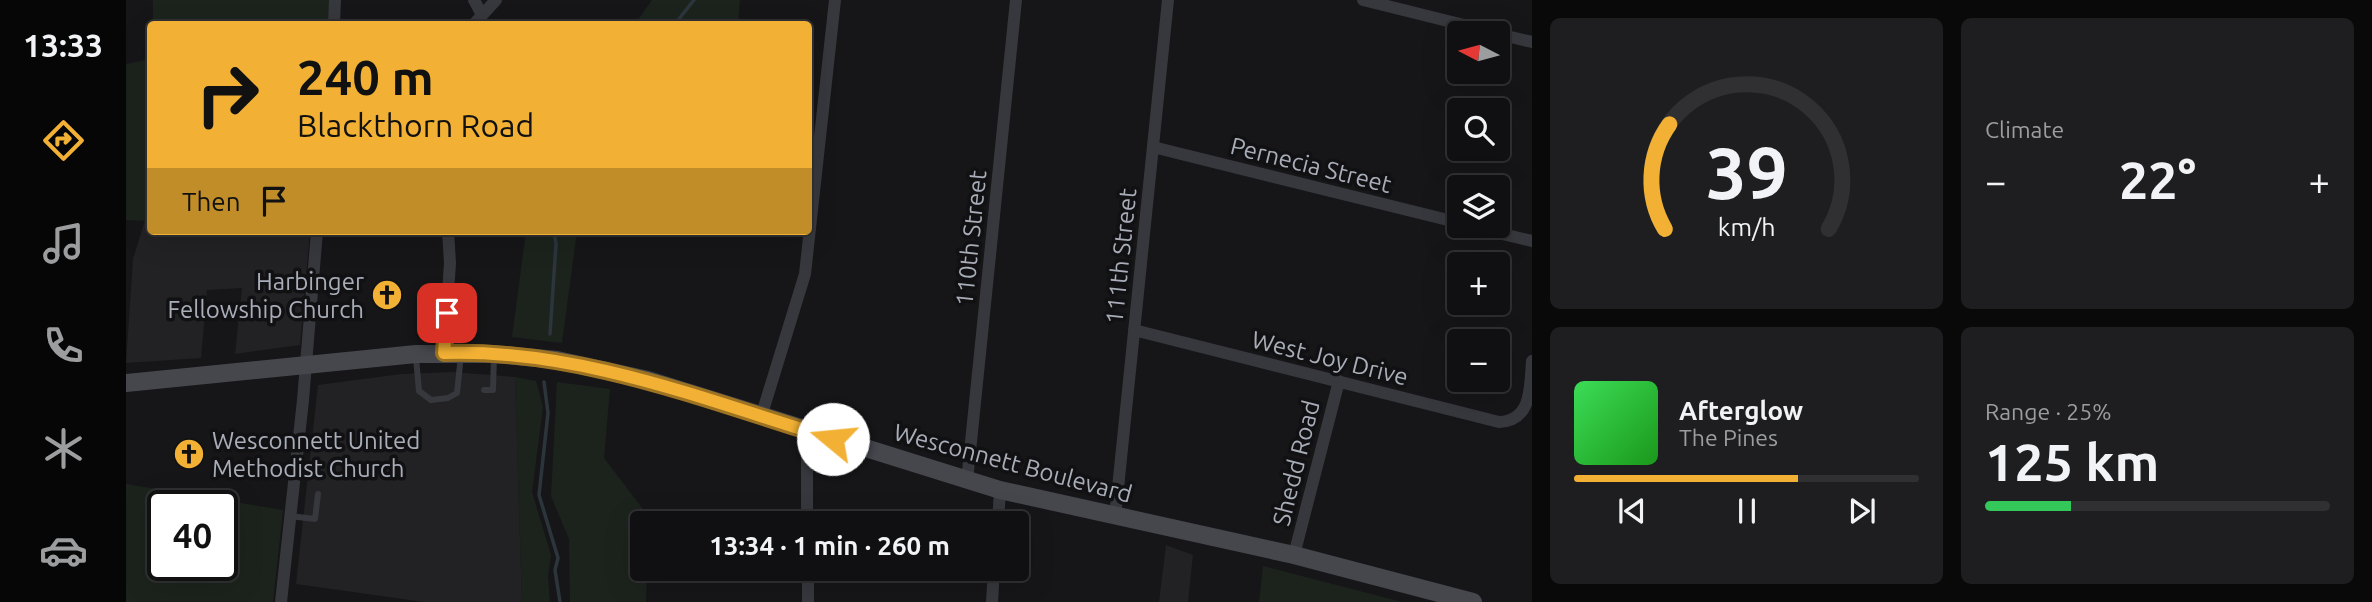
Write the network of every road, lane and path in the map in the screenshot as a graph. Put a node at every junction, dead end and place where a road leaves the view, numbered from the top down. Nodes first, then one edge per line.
1 (335, 0) edge
2 (474, 0) edge
3 (496, 0) edge
4 (835, 0) edge
5 (1016, 0) edge
6 (1168, 0) edge
7 (1363, 0) edge
8 (478, 20) edge
9 (334, 21) edge
10 (1447, 21) edge
11 (1510, 37) edge
12 (1532, 42) edge
13 (1153, 147) junction
14 (812, 210) edge
15 (1447, 220) edge
16 (317, 235) edge
17 (448, 235) edge
18 (809, 235) edge
19 (1510, 236) edge
20 (1532, 241) edge
21 (1134, 330) junction
22 (452, 353) junction
23 (416, 354) junction
24 (494, 354) junction
25 (1532, 361) edge
26 (306, 365) junction
27 (1339, 381) junction
28 (126, 383) edge
29 (484, 390) dead end
30 (761, 417) junction
31 (807, 432) junction
32 (967, 481) junction
33 (1000, 490) junction
34 (318, 494) dead end
35 (807, 511) edge
36 (999, 511) edge
37 (290, 516) junction
38 (1115, 517) junction
39 (1294, 555) junction
40 (808, 581) edge
41 (993, 581) edge
42 (281, 602) edge
43 (808, 602) edge
44 (992, 602) edge
45 (1473, 602) edge

1 - 9 street
2 - 8 street
3 - 8 street
4 - 14 street
5 - 32 street, 110th Street
6 - 13 street, 111th Street
7 - 10 street
11 - 12 street
13 - 15 street, Pernecia Street
13 - 21 street, 111th Street
16 - 26 street
17 - 22 street
18 - 30 street
19 - 20 street
21 - 27 street, West Joy Drive
21 - 38 street, 111th Street
22 - 23 street, Wesconnett Boulevard
22 - 23 lane
22 - 24 street, Wesconnett Boulevard
23 - 26 street, Wesconnett Boulevard
24 - 29 lane
24 - 30 street, Wesconnett Boulevard
25 - 27 street, West Joy Drive
26 - 28 street, Wesconnett Boulevard
26 - 37 street
27 - 39 street, Shedd Road
30 - 31 street, Wesconnett Boulevard
31 - 32 street, Wesconnett Boulevard
31 - 35 street
32 - 33 street, Wesconnett Boulevard
33 - 36 street
33 - 38 street, Wesconnett Boulevard
34 - 37 lane
37 - 42 street
38 - 39 street, Wesconnett Boulevard
39 - 45 street, Wesconnett Boulevard
40 - 43 street
41 - 44 street

